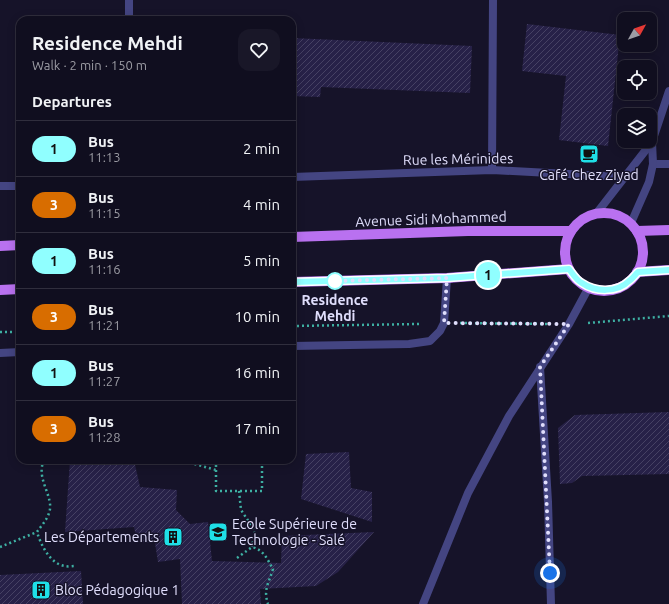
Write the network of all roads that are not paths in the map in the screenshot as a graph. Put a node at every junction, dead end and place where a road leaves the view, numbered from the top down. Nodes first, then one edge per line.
1 (129, 0) edge
2 (493, 0) edge
3 (129, 16) edge
4 (669, 91) edge
5 (657, 127) edge
6 (647, 148) edge
7 (652, 148) edge
8 (653, 164) junction
9 (669, 164) edge
10 (492, 170) junction
11 (296, 177) edge
12 (624, 177) junction
13 (0, 186) edge
14 (16, 186) edge
15 (596, 214) junction
16 (634, 227) junction
17 (669, 230) edge
18 (571, 231) junction
19 (296, 237) edge
20 (16, 245) edge
21 (0, 246) edge
22 (569, 269) junction
23 (669, 270) edge
24 (638, 272) junction
25 (447, 278) junction
26 (296, 282) edge
27 (589, 287) junction
28 (0, 290) edge
29 (16, 290) edge
30 (296, 346) edge
31 (16, 352) edge
32 (0, 353) edge
33 (540, 367) junction
34 (423, 604) edge
35 (551, 604) edge

1 - 3 street
2 - 10 street
4 - 5 street
6 - 12 street
7 - 8 street
8 - 9 street
8 - 16 street
10 - 11 street, Rue les Mérinides
10 - 12 street, Rue les Mérinides
12 - 15 street
13 - 14 street
15 - 16 main road
15 - 18 main road
16 - 17 main road
16 - 24 main road
18 - 19 main road, Avenue Sidi Mohammed
18 - 22 main road
20 - 21 main road
22 - 25 main road
22 - 27 main road
23 - 24 main road
24 - 27 main road
25 - 26 main road
25 - 30 street
27 - 33 street
28 - 29 main road
31 - 32 street
33 - 34 street
33 - 35 street

